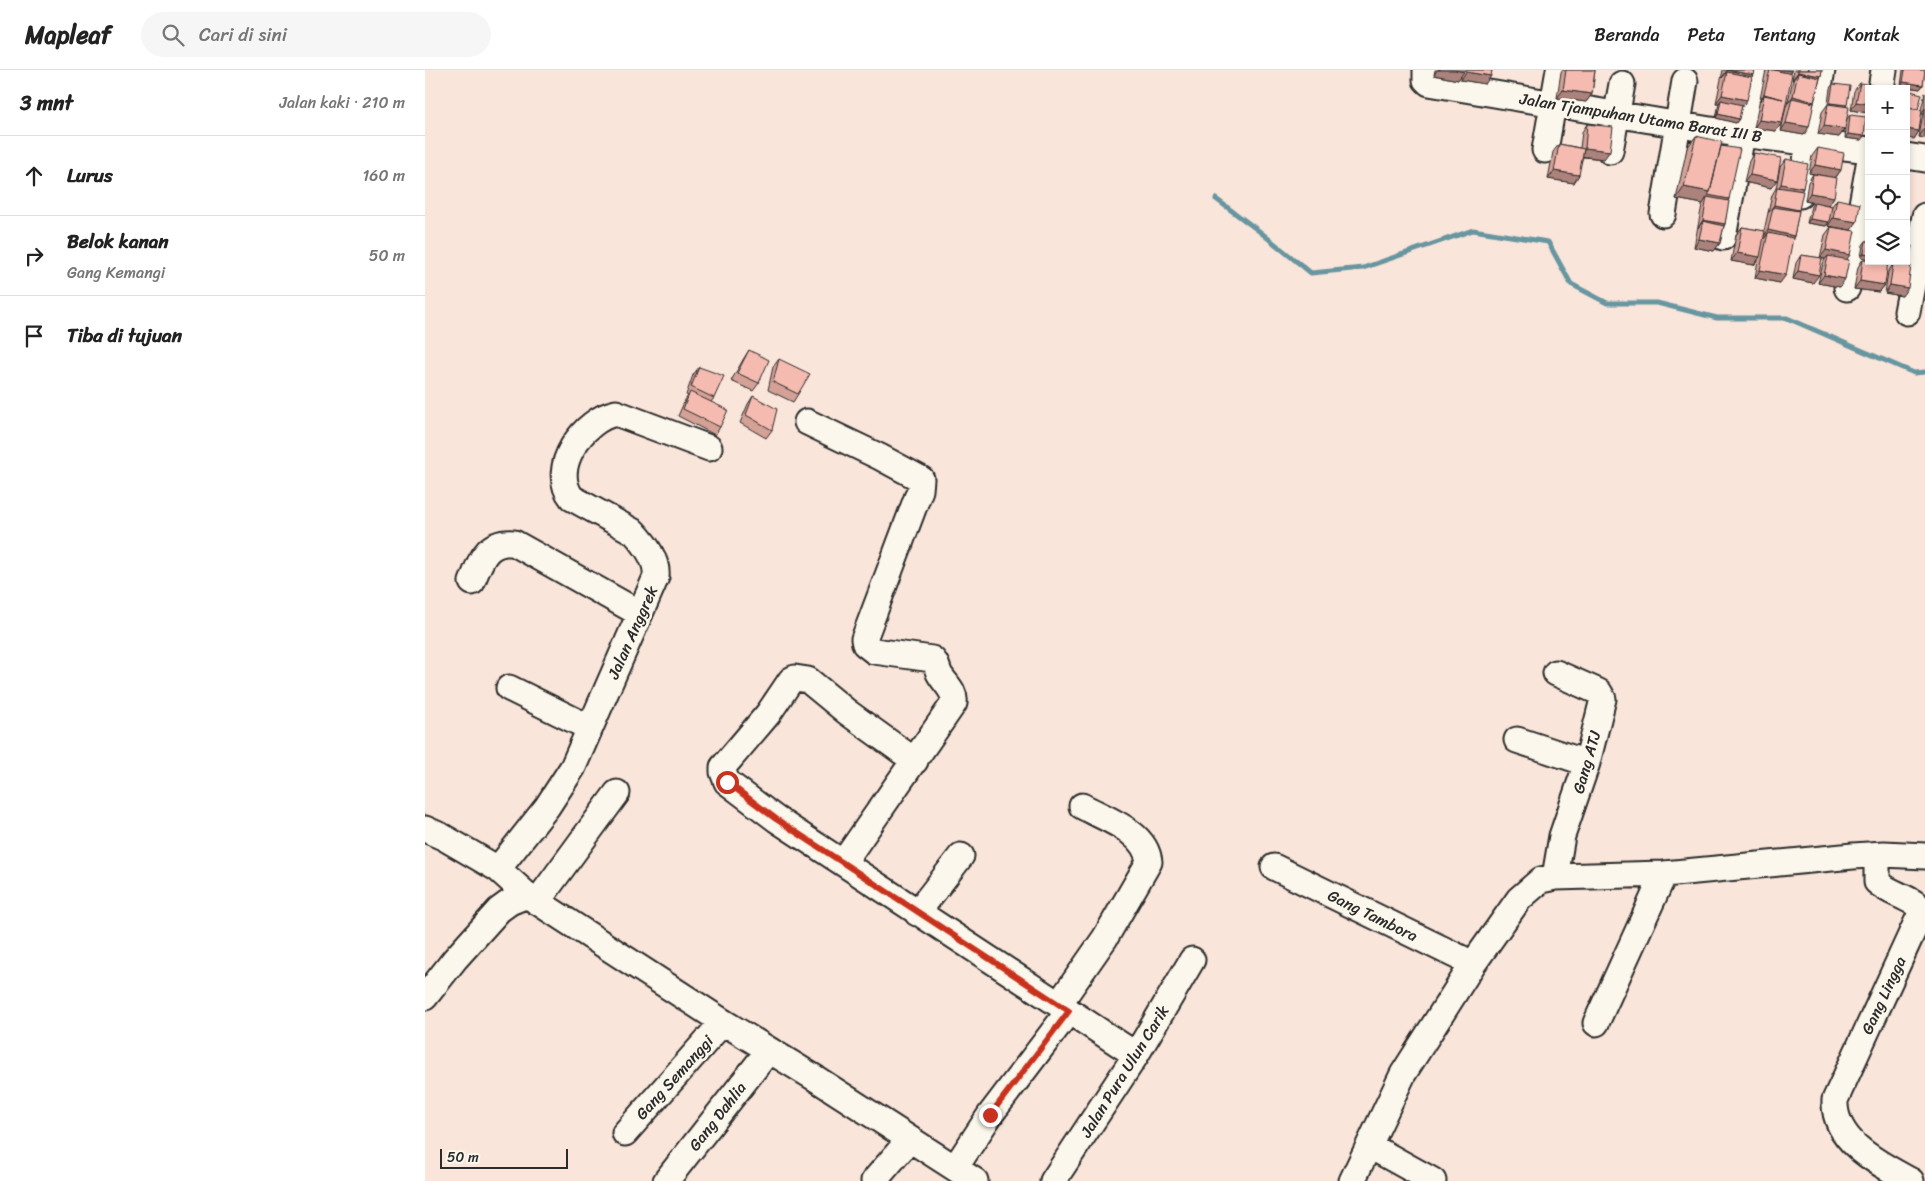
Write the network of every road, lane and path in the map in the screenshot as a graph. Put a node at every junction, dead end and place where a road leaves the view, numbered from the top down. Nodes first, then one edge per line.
1 (1426, 70) edge
2 (1559, 70) edge
3 (1754, 70) edge
4 (1822, 70) edge
5 (1885, 70) edge
6 (1489, 81) edge
7 (1685, 81) dead end
8 (1622, 84) dead end
9 (1882, 85) edge
10 (1553, 103) junction
11 (1617, 113) junction
12 (1679, 125) junction
13 (1742, 134) junction
14 (1809, 142) junction
15 (1865, 149) edge
16 (1545, 150) dead end
17 (1609, 151) edge
18 (1910, 157) edge
19 (1925, 159) edge
20 (1867, 175) edge
21 (1663, 214) dead end
22 (1925, 216) edge
23 (1795, 220) edge
24 (1723, 237) edge
25 (1847, 288) edge
26 (1907, 312) dead end
27 (807, 422) dead end
28 (709, 448) dead end
29 (471, 582) dead end
30 (639, 613) junction
31 (1556, 673) dead end
32 (509, 688) dead end
33 (590, 728) junction
34 (1517, 740) dead end
35 (915, 760) junction
36 (1587, 763) junction
37 (617, 793) dead end
38 (1082, 806) dead end
39 (425, 829) edge
40 (1877, 855) junction
41 (961, 856) dead end
42 (1925, 856) edge
43 (843, 863) junction
44 (1274, 867) dead end
45 (498, 869) junction
46 (1555, 877) junction
47 (1661, 881) junction
48 (532, 899) junction
49 (917, 912) junction
50 (1192, 960) dead end
51 (1473, 964) junction
52 (425, 997) edge
53 (1064, 1008) junction
54 (723, 1022) junction
55 (1596, 1023) dead end
56 (769, 1050) junction
57 (1136, 1055) junction
58 (625, 1133) dead end
59 (910, 1138) junction
60 (1369, 1146) junction
61 (965, 1174) edge
62 (666, 1181) edge
63 (874, 1181) edge
64 (1053, 1181) edge
65 (1352, 1181) edge
66 (1433, 1181) edge
67 (1911, 1181) edge

1 - 6 street, Jalan Tjampuhan Utama Barat III B
2 - 10 street
3 - 13 street
4 - 14 street
5 - 9 street
6 - 10 street, Jalan Tjampuhan Utama Barat III B
7 - 12 street
8 - 11 street
10 - 11 street, Jalan Tjampuhan Utama Barat III B
10 - 16 street
11 - 12 street, Jalan Tjampuhan Utama Barat III B
11 - 17 street
12 - 13 street, Jalan Tjampuhan Utama Barat III B
12 - 21 street
13 - 14 street, Jalan Tjampuhan Utama Barat III B
13 - 24 street
14 - 15 street, Jalan Tjampuhan Utama Barat III B
14 - 23 street
18 - 19 street
20 - 25 street
22 - 26 street
27 - 35 street
28 - 30 street, Jalan Anggrek
29 - 30 street
30 - 33 street, Jalan Anggrek
31 - 36 street, Gang ATJ
32 - 33 street
33 - 45 street, Jalan Anggrek
34 - 36 street
35 - 43 street
35 - 43 street
36 - 46 street, Gang ATJ
37 - 48 street
38 - 53 street
39 - 45 street
40 - 42 street
40 - 47 street
40 - 67 street, Gang Lingga
41 - 49 street
43 - 49 street
44 - 51 street, Gang Tambora
45 - 48 street
46 - 47 street
46 - 51 street
47 - 55 street
48 - 52 street
48 - 54 street
49 - 53 street
50 - 57 street, Jalan Pura Ulun Carik
51 - 60 street
53 - 57 street
53 - 61 street
54 - 56 street
54 - 58 street, Gang Semanggi
56 - 59 street
56 - 62 street, Gang Dahlia
57 - 64 street, Jalan Pura Ulun Carik
59 - 61 street
59 - 63 street
60 - 65 street
60 - 66 street

